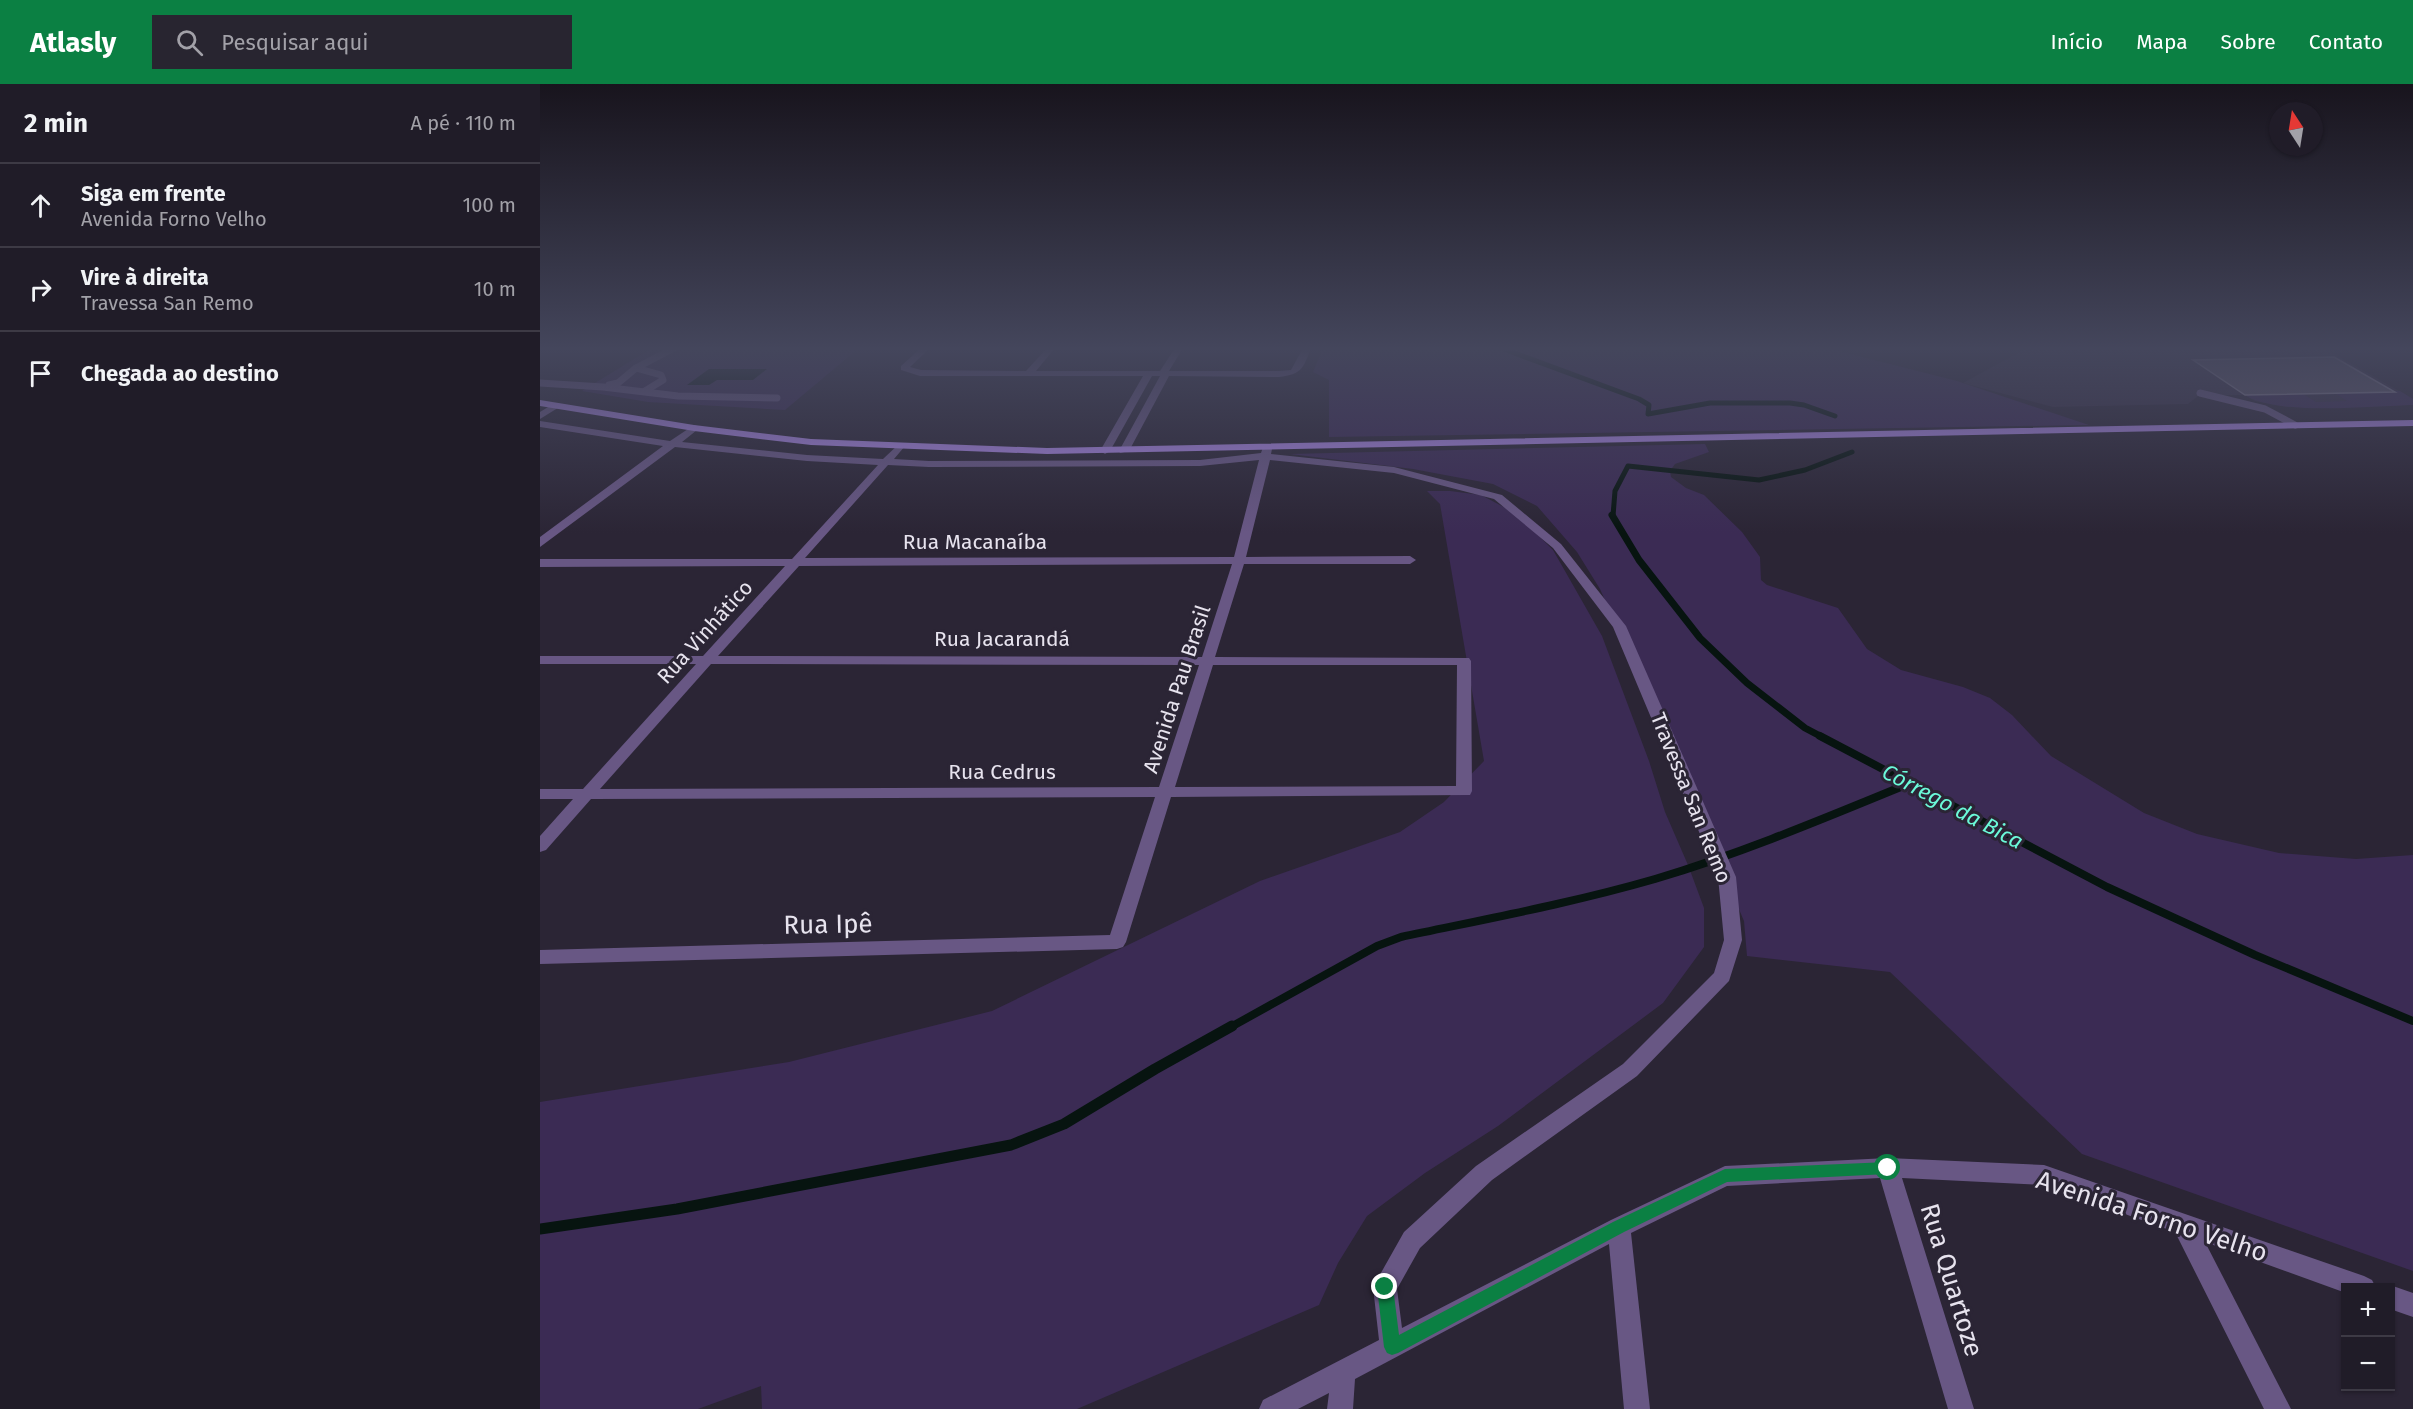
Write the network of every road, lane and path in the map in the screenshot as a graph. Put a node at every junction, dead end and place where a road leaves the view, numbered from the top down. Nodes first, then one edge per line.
1 (580, 410) edge
2 (1129, 410) edge
3 (1145, 410) edge
4 (2267, 410) edge
5 (2413, 423) edge
6 (540, 424) edge
7 (2295, 425) junction
8 (694, 428) junction
9 (673, 444) junction
10 (900, 446) junction
11 (1105, 451) junction
12 (1124, 451) junction
13 (1266, 451) junction
14 (886, 462) junction
15 (540, 543) edge
16 (1239, 561) junction
17 (1410, 561) dead end
18 (796, 562) junction
19 (540, 563) edge
20 (540, 660) edge
21 (708, 660) junction
22 (1208, 660) junction
23 (1464, 791) joint
24 (1166, 793) junction
25 (540, 794) edge
26 (587, 794) junction
27 (540, 846) edge
28 (1117, 942) joint
29 (540, 957) edge
30 (1888, 1168) junction
31 (2183, 1224) junction
32 (1619, 1227) junction
33 (2353, 1283) edge
34 (2395, 1298) edge
35 (2413, 1305) edge
36 (1392, 1347) junction
37 (1343, 1373) junction
38 (1272, 1409) edge
39 (1340, 1409) edge
40 (1637, 1409) edge
41 (1961, 1409) edge
42 (2278, 1409) edge

1 - 8 main road
2 - 11 street
3 - 12 street
4 - 7 lane
5 - 7 main road
6 - 9 street, Travessa San Remo
7 - 13 main road
8 - 9 street
8 - 10 main road
9 - 14 street, Travessa San Remo
9 - 15 street
10 - 11 main road
10 - 14 street, Rua Vinhático
11 - 12 main road
12 - 13 main road
13 - 14 street, Travessa San Remo
13 - 16 street, Avenida Pau Brasil
13 - 36 street, Travessa San Remo
14 - 18 street, Rua Vinhático
16 - 17 street, Rua Macanaíba
16 - 18 street, Rua Macanaíba
16 - 22 street, Avenida Pau Brasil
18 - 19 street, Rua Macanaíba
18 - 21 street, Rua Vinhático
20 - 21 street, Rua Jacarandá
21 - 22 street, Rua Jacarandá
21 - 26 street, Rua Vinhático
22 - 23 street, Rua Jacarandá
22 - 24 street, Avenida Pau Brasil
23 - 24 street, Rua Cedrus
24 - 26 street, Rua Cedrus
24 - 28 street, Avenida Pau Brasil
25 - 26 street, Rua Cedrus
26 - 27 street, Rua Vinhático
28 - 29 street, Rua Ipê
30 - 31 street, Avenida Forno Velho
30 - 32 street, Avenida Forno Velho
30 - 41 street, Rua Quartoze
31 - 33 street, Avenida Forno Velho
31 - 42 street
32 - 36 street, Avenida Forno Velho
32 - 40 street
34 - 35 street
36 - 37 street, Avenida Forno Velho
37 - 38 street, Avenida Forno Velho
37 - 39 street

